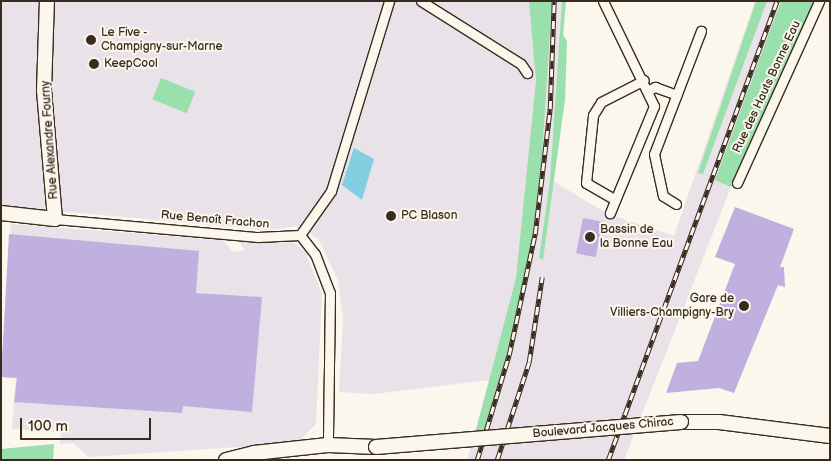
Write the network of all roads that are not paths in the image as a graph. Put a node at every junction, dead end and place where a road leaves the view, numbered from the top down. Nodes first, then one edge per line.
1 (47, 1) edge
2 (389, 1) edge
3 (421, 1) edge
4 (603, 1) edge
5 (819, 1) edge
6 (701, 31) dead end
7 (527, 73) dead end
8 (644, 80) junction
9 (649, 90) junction
10 (677, 95) junction
11 (639, 144) junction
12 (655, 150) junction
13 (737, 183) dead end
14 (614, 199) junction
15 (676, 204) dead end
16 (1, 213) edge
17 (610, 213) dead end
18 (55, 219) junction
19 (300, 235) junction
20 (830, 436) edge
21 (329, 451) junction
22 (286, 454) junction
23 (226, 460) edge
24 (252, 460) edge

1 - 18 main road, Rue Alexandre Fourny
2 - 19 street
3 - 7 street
4 - 8 street
5 - 13 street, Rue des Hauts Bonne Eau
6 - 10 street
8 - 9 street
8 - 14 street
9 - 10 street
9 - 11 street
10 - 12 street
11 - 12 street
11 - 14 street
12 - 15 street
14 - 17 street
16 - 18 main road
18 - 19 street, Rue Benoît Frachon
19 - 21 street
20 - 21 main road, Boulevard Jacques Chirac, bridge
21 - 22 main road, Boulevard Jacques Chirac
21 - 24 main road
22 - 23 main road
22 - 24 main road

